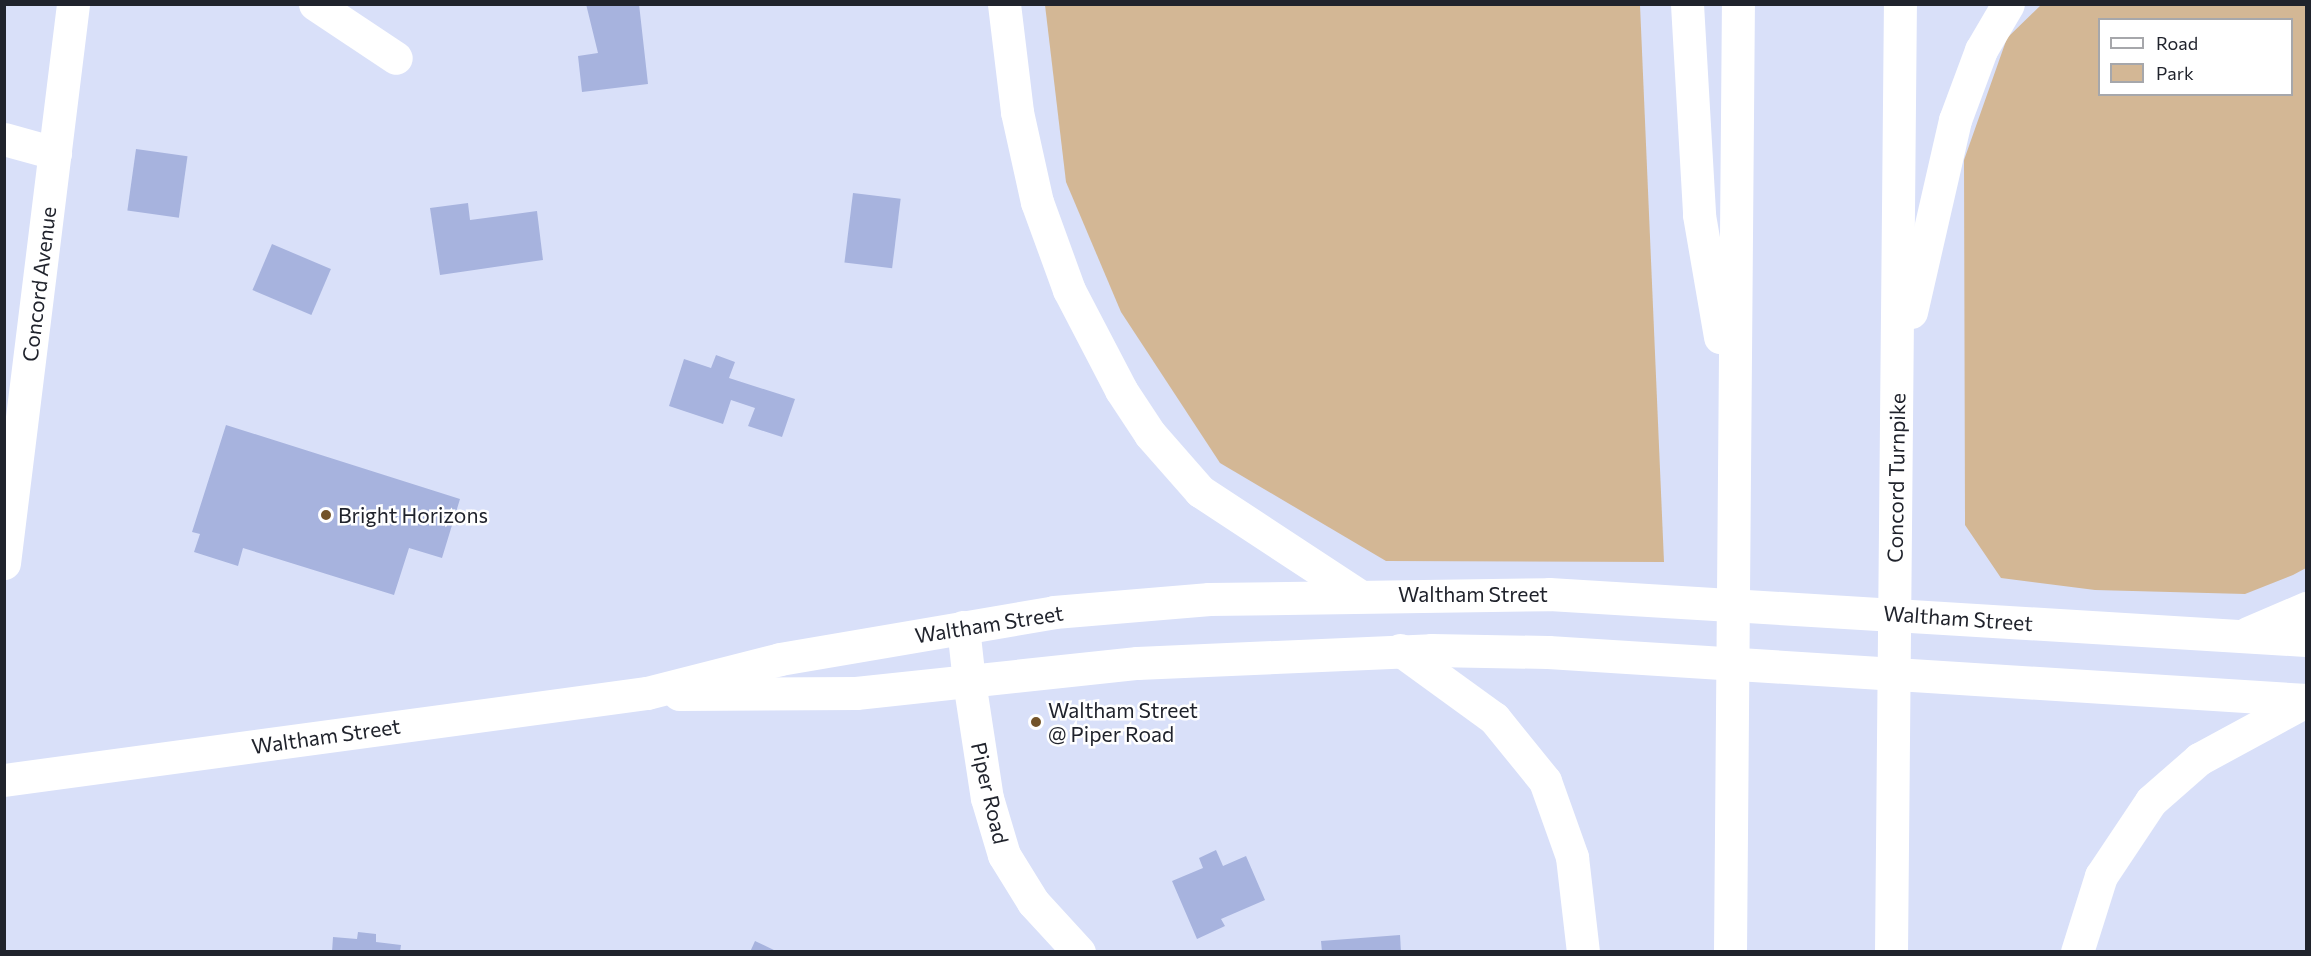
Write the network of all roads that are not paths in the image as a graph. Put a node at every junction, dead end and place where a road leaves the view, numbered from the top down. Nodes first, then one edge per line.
1 (73, 4) edge
2 (315, 4) edge
3 (1004, 4) edge
4 (1687, 4) edge
5 (1738, 4) edge
6 (1900, 4) edge
7 (2008, 4) edge
8 (396, 58) dead end
9 (4, 139) edge
10 (55, 153) junction
11 (1897, 378) junction
12 (1734, 421) junction
13 (4, 563) edge
14 (1357, 594) junction
15 (2307, 608) edge
16 (963, 627) junction
17 (2241, 636) junction
18 (2307, 640) edge
19 (1400, 650) junction
20 (780, 659) junction
21 (969, 681) junction
22 (647, 693) junction
23 (784, 695) junction
24 (2307, 701) edge
25 (4, 780) edge
26 (1079, 951) edge
27 (1583, 951) edge
28 (1730, 951) edge
29 (1891, 951) edge
30 (2077, 951) edge

1 - 10 main road, Concord Avenue
2 - 8 main road
3 - 14 main road
4 - 12 main road
5 - 12 main road
6 - 11 main road, Concord Turnpike
7 - 11 main road
9 - 10 main road
10 - 13 main road, Concord Avenue
11 - 29 main road, Concord Turnpike
12 - 28 main road
14 - 16 main road, Waltham Street
14 - 17 main road, Waltham Street
15 - 17 main road
16 - 20 main road, Waltham Street
16 - 21 main road, Piper Road
17 - 18 main road, Waltham Street
19 - 21 main road, Waltham Street
19 - 24 main road, Waltham Street
19 - 27 main road
20 - 22 main road, Waltham Street
20 - 23 main road
21 - 23 main road, Waltham Street
21 - 26 main road, Piper Road
22 - 23 main road, Waltham Street
22 - 25 main road, Waltham Street
24 - 30 main road

